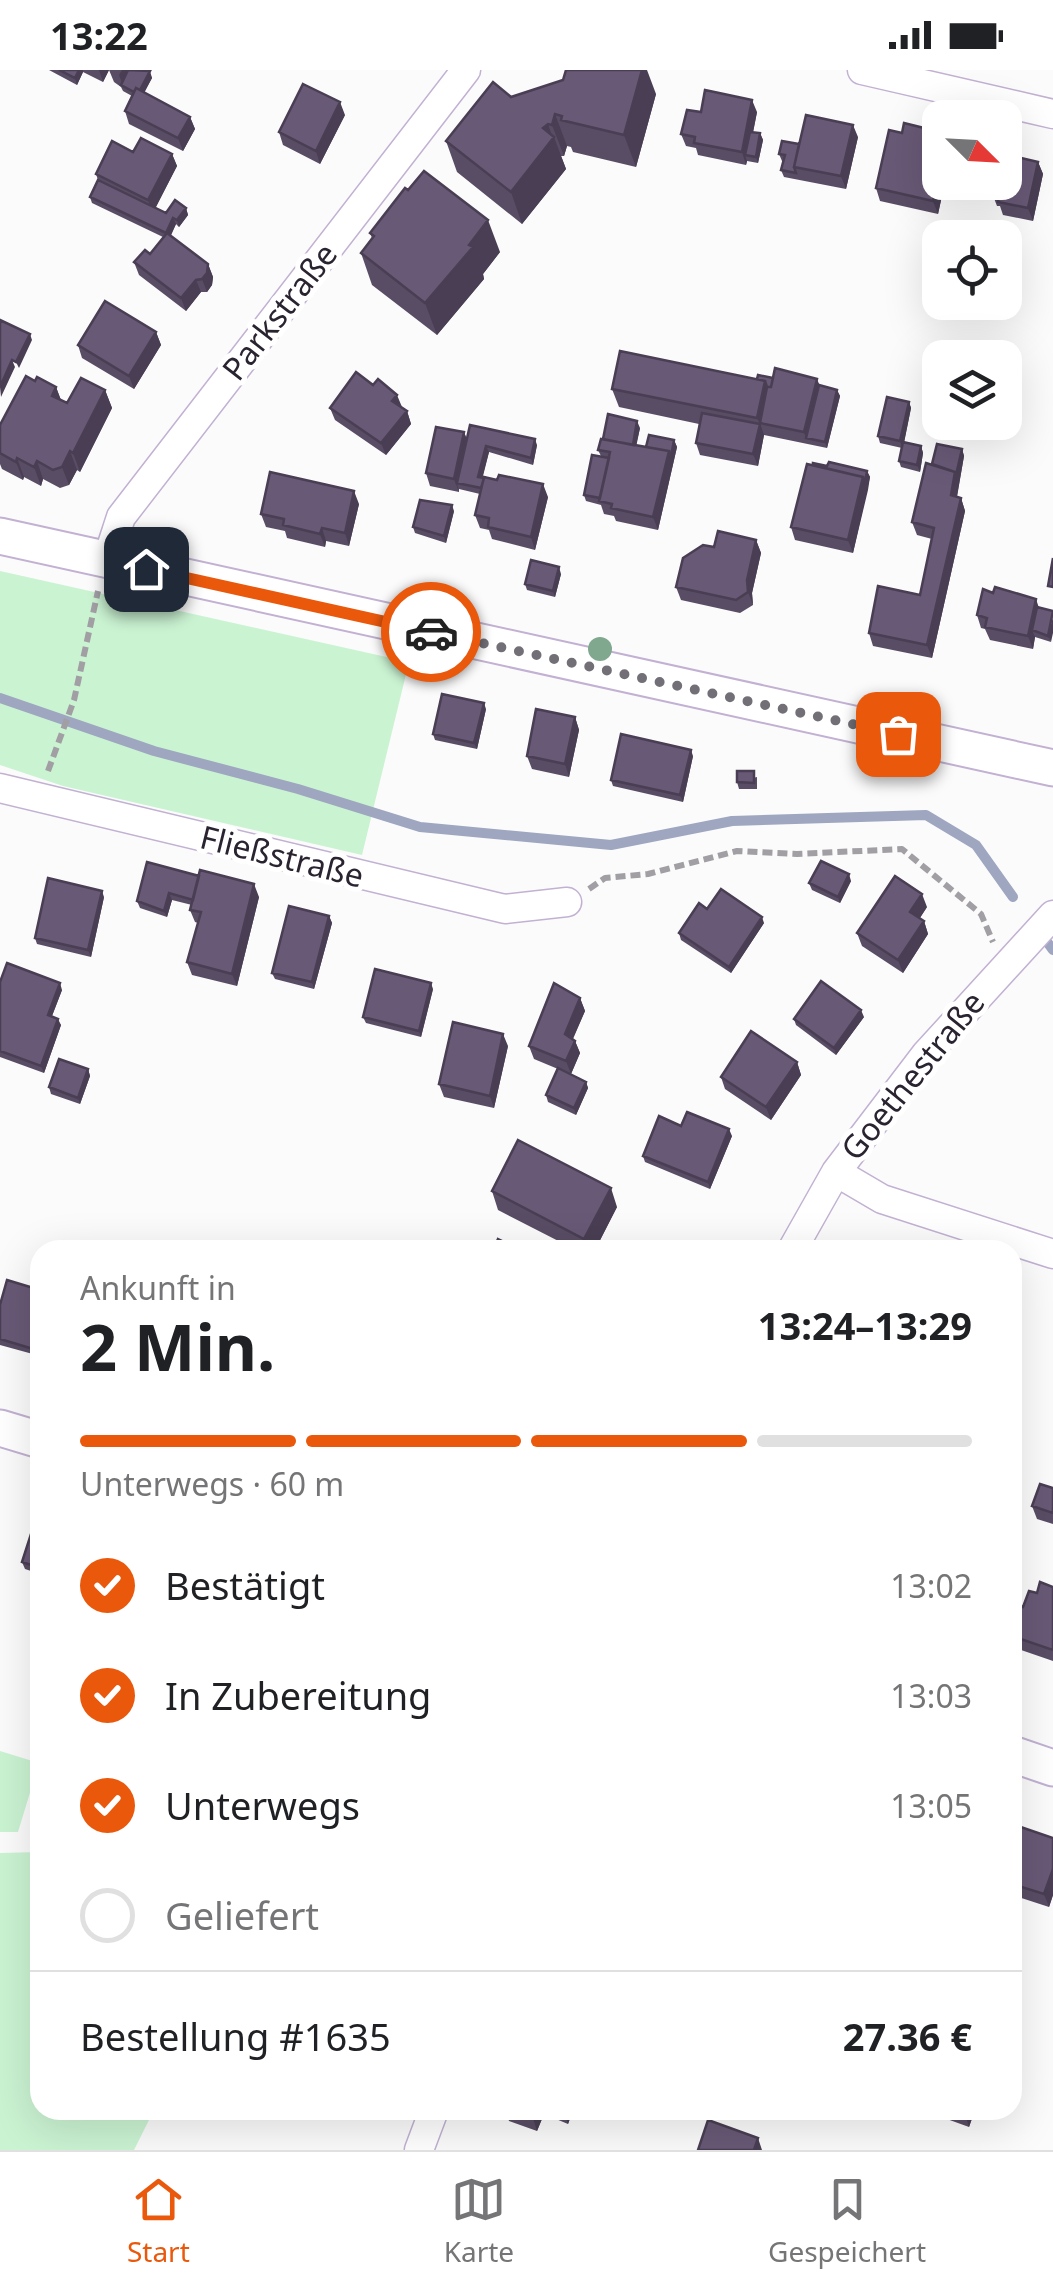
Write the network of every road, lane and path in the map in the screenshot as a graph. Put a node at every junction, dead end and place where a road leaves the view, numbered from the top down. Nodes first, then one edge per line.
1 (466, 70) edge
2 (862, 70) edge
3 (1053, 114) edge
4 (0, 536) edge
5 (102, 574) junction
6 (56, 749) dead end
7 (1053, 768) edge
8 (2, 796) edge
9 (567, 902) joint
10 (1053, 915) edge
11 (1003, 966) junction
12 (836, 1172) junction
13 (798, 1240) edge
14 (1009, 1240) edge
15 (1022, 1244) edge
16 (1053, 1254) edge
17 (0, 1428) edge
18 (30, 1437) edge
19 (1022, 1757) edge
20 (1053, 1768) edge
21 (430, 2120) edge
22 (420, 2150) edge

1 - 5 street, Parkstraße
2 - 3 street
4 - 5 street
5 - 6 path
5 - 7 street
8 - 9 street, Fließstraße
9 - 11 path
10 - 11 street, Goethestraße
11 - 12 street, Goethestraße
12 - 13 street, Goethestraße
12 - 14 street
15 - 16 street
17 - 18 street
19 - 20 street
21 - 22 street

